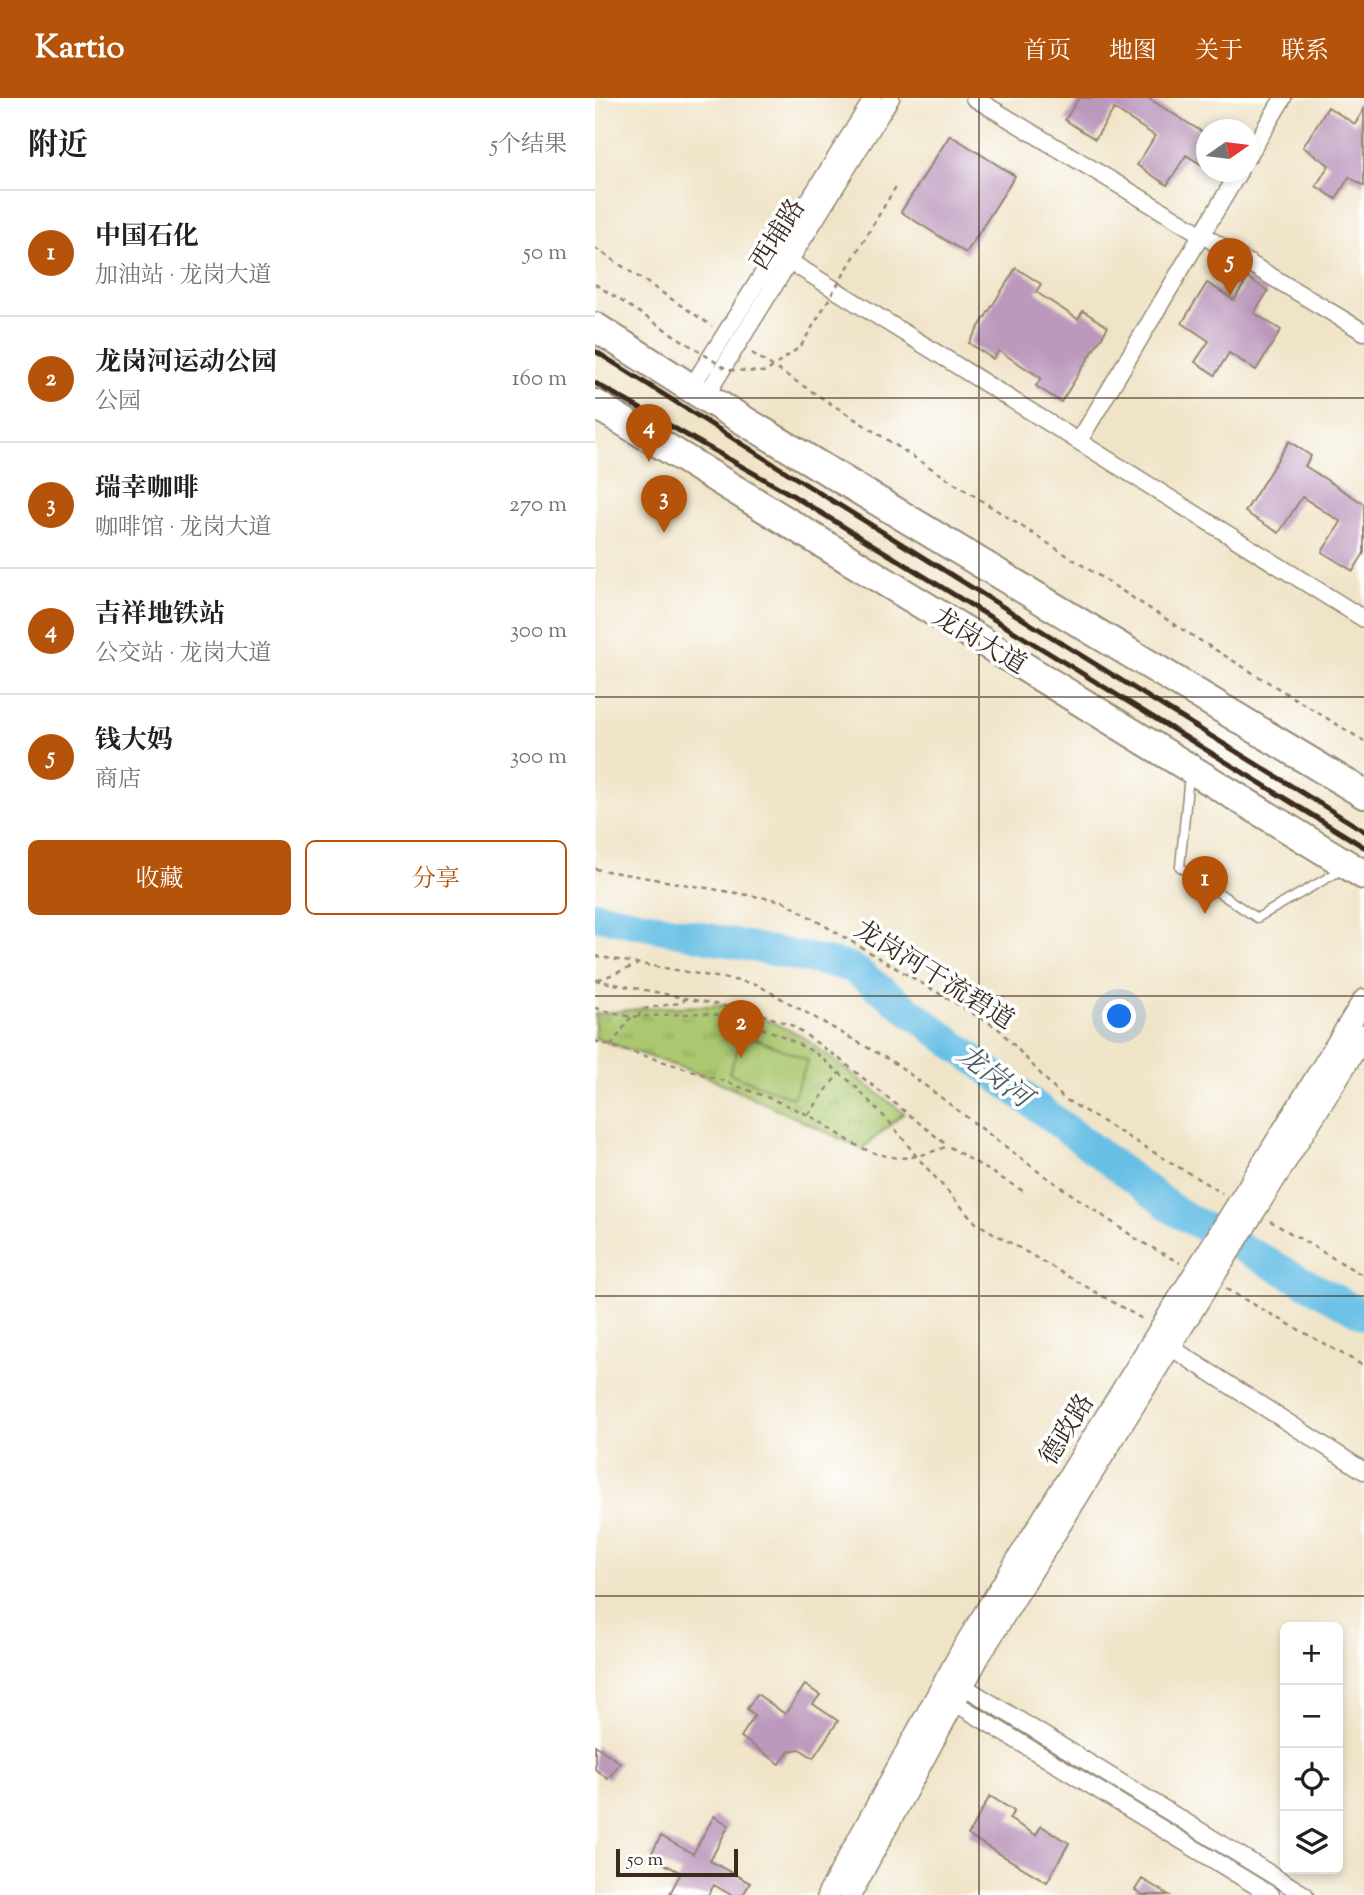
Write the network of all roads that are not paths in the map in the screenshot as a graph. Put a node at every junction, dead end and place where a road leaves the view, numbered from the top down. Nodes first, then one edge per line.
1 (873, 98) edge
2 (891, 98) edge
3 (974, 98) edge
4 (1283, 98) edge
5 (1259, 137) edge
6 (1233, 182) edge
7 (1202, 235) junction
8 (789, 261) junction
9 (595, 327) edge
10 (1364, 332) edge
11 (731, 340) junction
12 (698, 392) junction
13 (595, 404) edge
14 (1079, 442) junction
15 (1364, 619) edge
16 (1190, 769) junction
17 (1364, 794) edge
18 (1357, 871) edge
19 (1364, 1000) edge
20 (1364, 1035) edge
21 (1271, 1167) junction
22 (1165, 1338) junction
23 (1364, 1471) edge
24 (951, 1690) junction
25 (828, 1895) edge
26 (850, 1895) edge
27 (1271, 1895) edge
28 (1305, 1895) edge

1 - 11 street, 西埔路
2 - 8 street, 西埔路
3 - 7 street
4 - 5 street
6 - 7 street
7 - 10 street
7 - 14 street
8 - 11 street, 西埔路
8 - 14 street
9 - 12 highway
11 - 12 street, 西埔路
12 - 17 highway
13 - 16 highway, 龙岗大道
14 - 15 street
16 - 18 highway, 龙岗大道
16 - 18 lane
19 - 21 main road, 德政路
20 - 21 main road, 德政路
21 - 22 main road, 德政路, bridge
22 - 23 street
22 - 24 main road, 德政路
24 - 25 main road, 德政路
24 - 26 main road, 德政路
24 - 27 street
24 - 28 street

